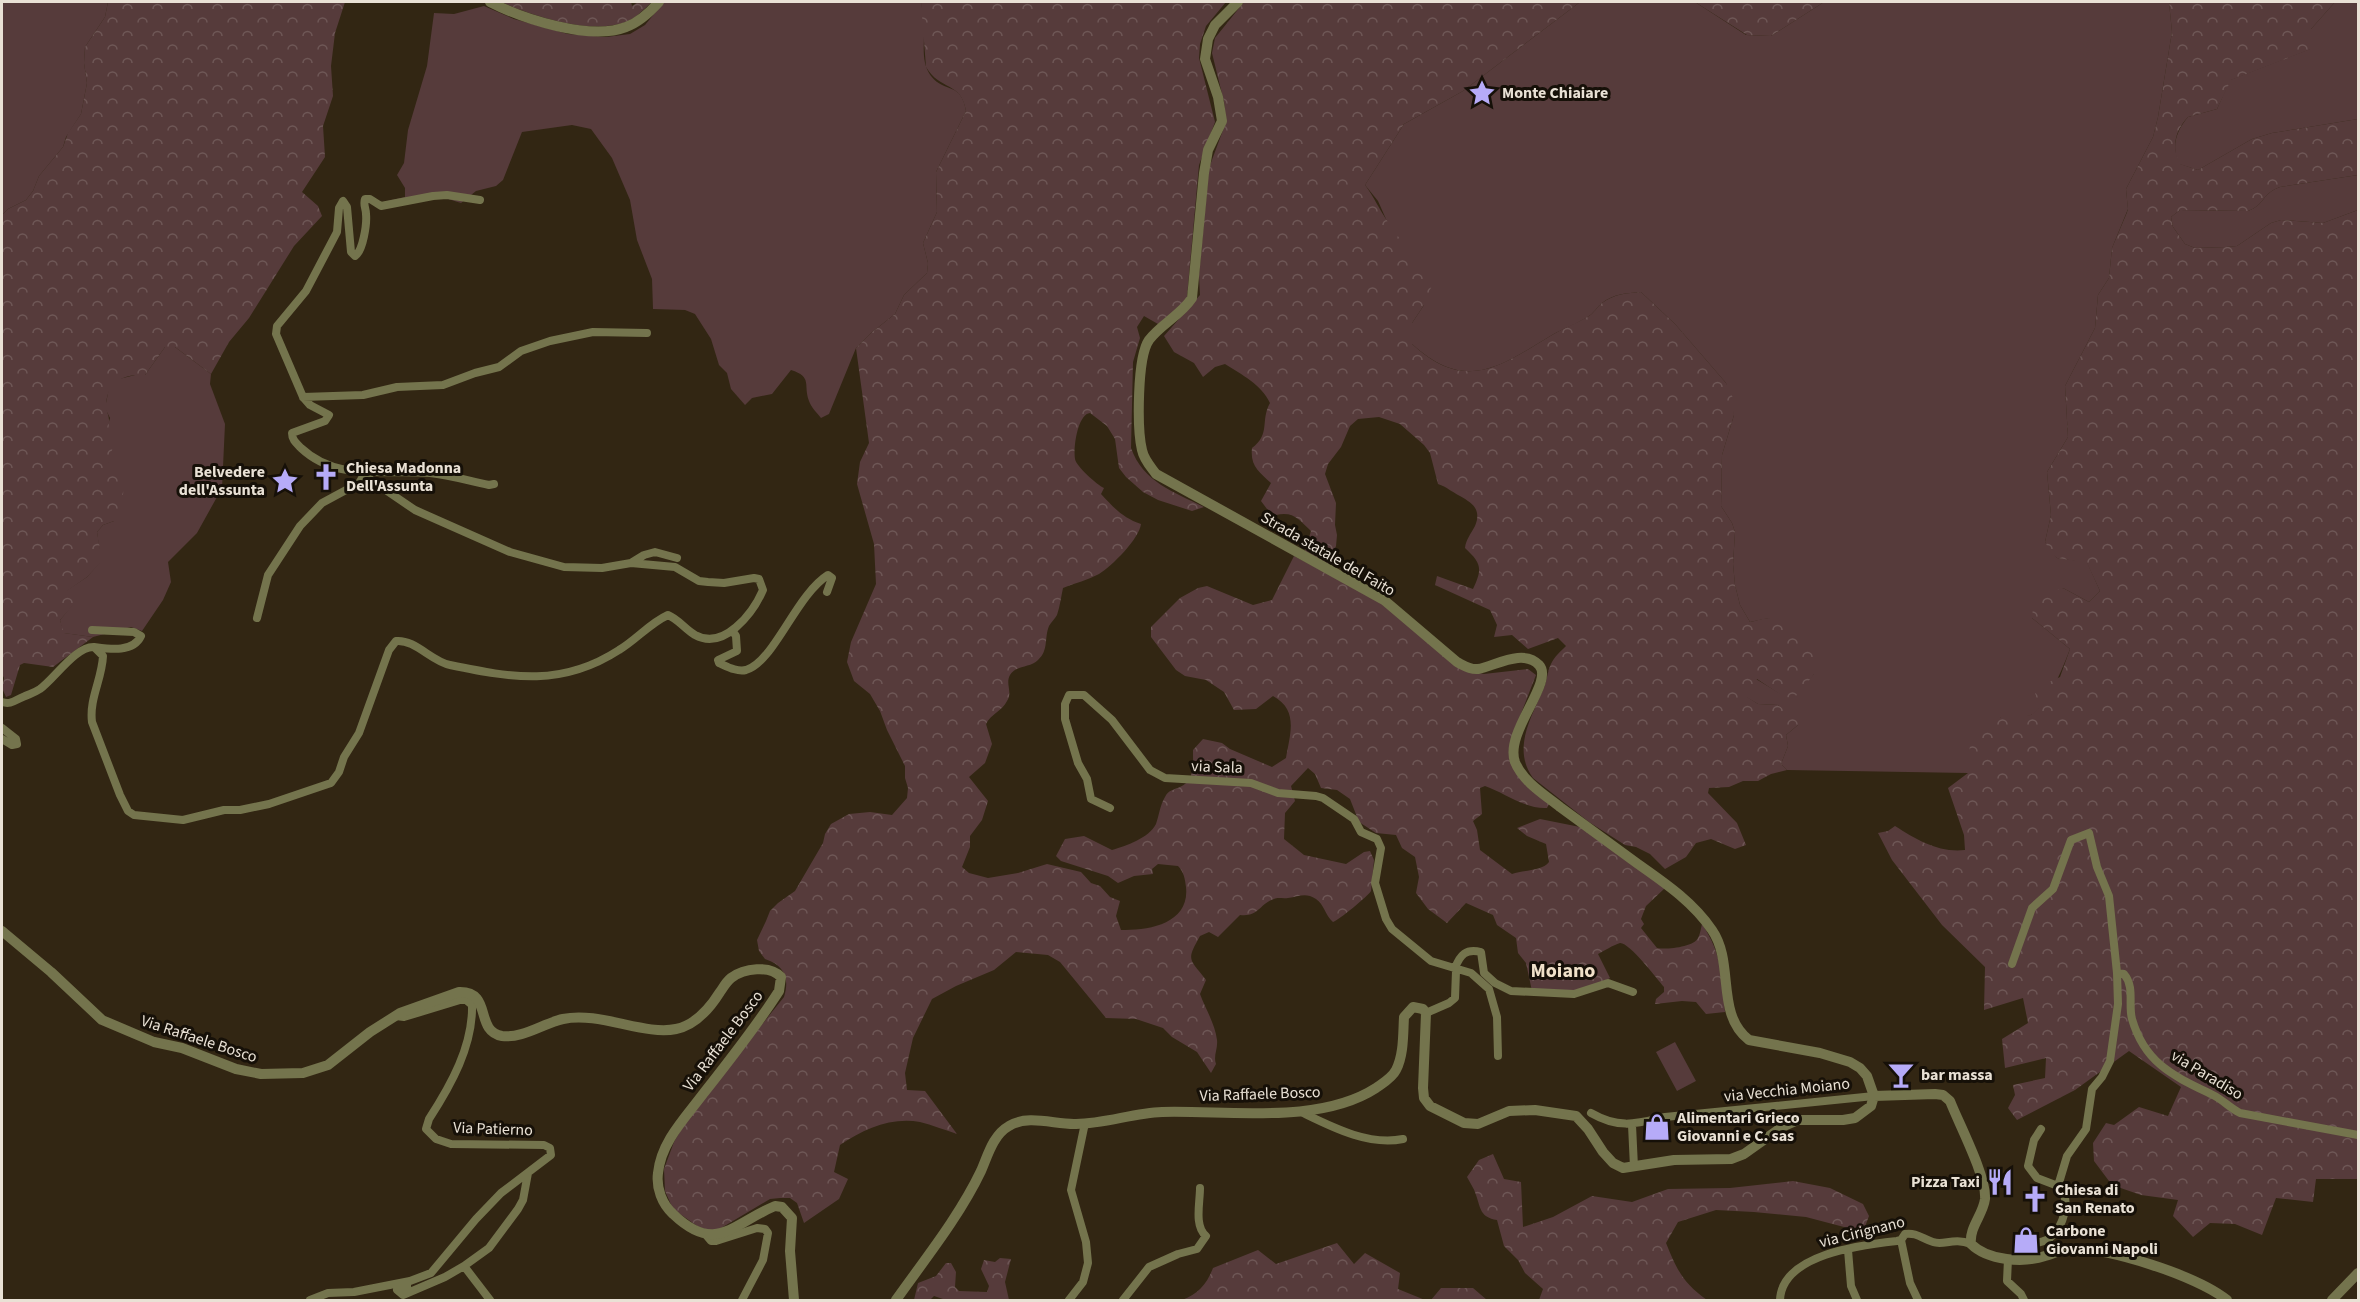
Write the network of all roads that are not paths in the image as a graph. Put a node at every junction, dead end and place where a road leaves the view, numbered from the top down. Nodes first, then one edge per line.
1 (490, 2) edge
2 (659, 2) edge
3 (1238, 2) edge
4 (480, 200) dead end
5 (647, 333) dead end
6 (303, 397) junction
7 (365, 473) junction
8 (494, 484) dead end
9 (677, 558) dead end
10 (631, 563) junction
11 (827, 592) dead end
12 (257, 618) dead end
13 (92, 630) dead end
14 (732, 630) junction
15 (94, 647) junction
16 (2, 702) edge
17 (2, 728) edge
18 (2, 740) edge
19 (1110, 808) dead end
20 (2, 931) edge
21 (2012, 964) dead end
22 (1457, 968) junction
23 (2117, 973) junction
24 (1633, 992) dead end
25 (1426, 1013) junction
26 (396, 1016) junction
27 (1498, 1056) dead end
28 (1874, 1096) junction
29 (1301, 1112) junction
30 (1591, 1113) dead end
31 (1085, 1123) junction
32 (1632, 1125) junction
33 (2041, 1129) dead end
34 (2358, 1135) edge
35 (1403, 1139) dead end
36 (1634, 1167) junction
37 (528, 1173) junction
38 (2058, 1186) junction
39 (1200, 1188) dead end
40 (706, 1235) junction
41 (1901, 1240) junction
42 (1971, 1244) junction
43 (1848, 1250) junction
44 (2008, 1259) junction
45 (2022, 1259) junction
46 (464, 1266) junction
47 (2358, 1273) edge
48 (420, 1277) junction
49 (310, 1300) edge
50 (490, 1300) edge
51 (741, 1300) edge
52 (794, 1300) edge
53 (896, 1300) edge
54 (1069, 1300) edge
55 (1123, 1300) edge
56 (1780, 1300) edge
57 (1857, 1300) edge
58 (1918, 1300) edge
59 (2024, 1300) edge
60 (2227, 1300) edge
61 (2332, 1300) edge

1 - 2 street
3 - 28 street, Strada statale del Faito
4 - 6 street
5 - 6 street
6 - 7 street
7 - 8 street
7 - 10 street
7 - 12 street
9 - 10 street
10 - 14 street
11 - 14 street
13 - 15 street
14 - 15 street
15 - 16 street
17 - 18 street
19 - 22 street, via Sala
20 - 26 street, Via Raffaele Bosco
21 - 23 street
22 - 24 street
22 - 25 street
22 - 27 street
23 - 34 street, via Paradiso
23 - 38 street
25 - 29 street, Via Raffaele Bosco
25 - 36 street
26 - 37 street, Via Patierno
26 - 40 street, Via Raffaele Bosco
28 - 32 street, via Vecchia Moiano
28 - 36 street
28 - 42 street
29 - 31 street, Via Raffaele Bosco
29 - 35 street
30 - 32 street, via Vecchia Moiano
31 - 53 street, Via Raffaele Bosco
31 - 54 street
32 - 36 street
33 - 38 street
37 - 46 street
37 - 48 street, Via Patierno
38 - 45 street
39 - 55 street
40 - 51 street
40 - 52 street
41 - 42 street, via Cirignano
41 - 43 street, via Cirignano
41 - 58 street
42 - 44 street
43 - 56 street, via Cirignano
43 - 57 street
44 - 45 street
44 - 59 street
45 - 60 street
46 - 48 street
46 - 50 street
47 - 61 street
48 - 49 street, Via Patierno

